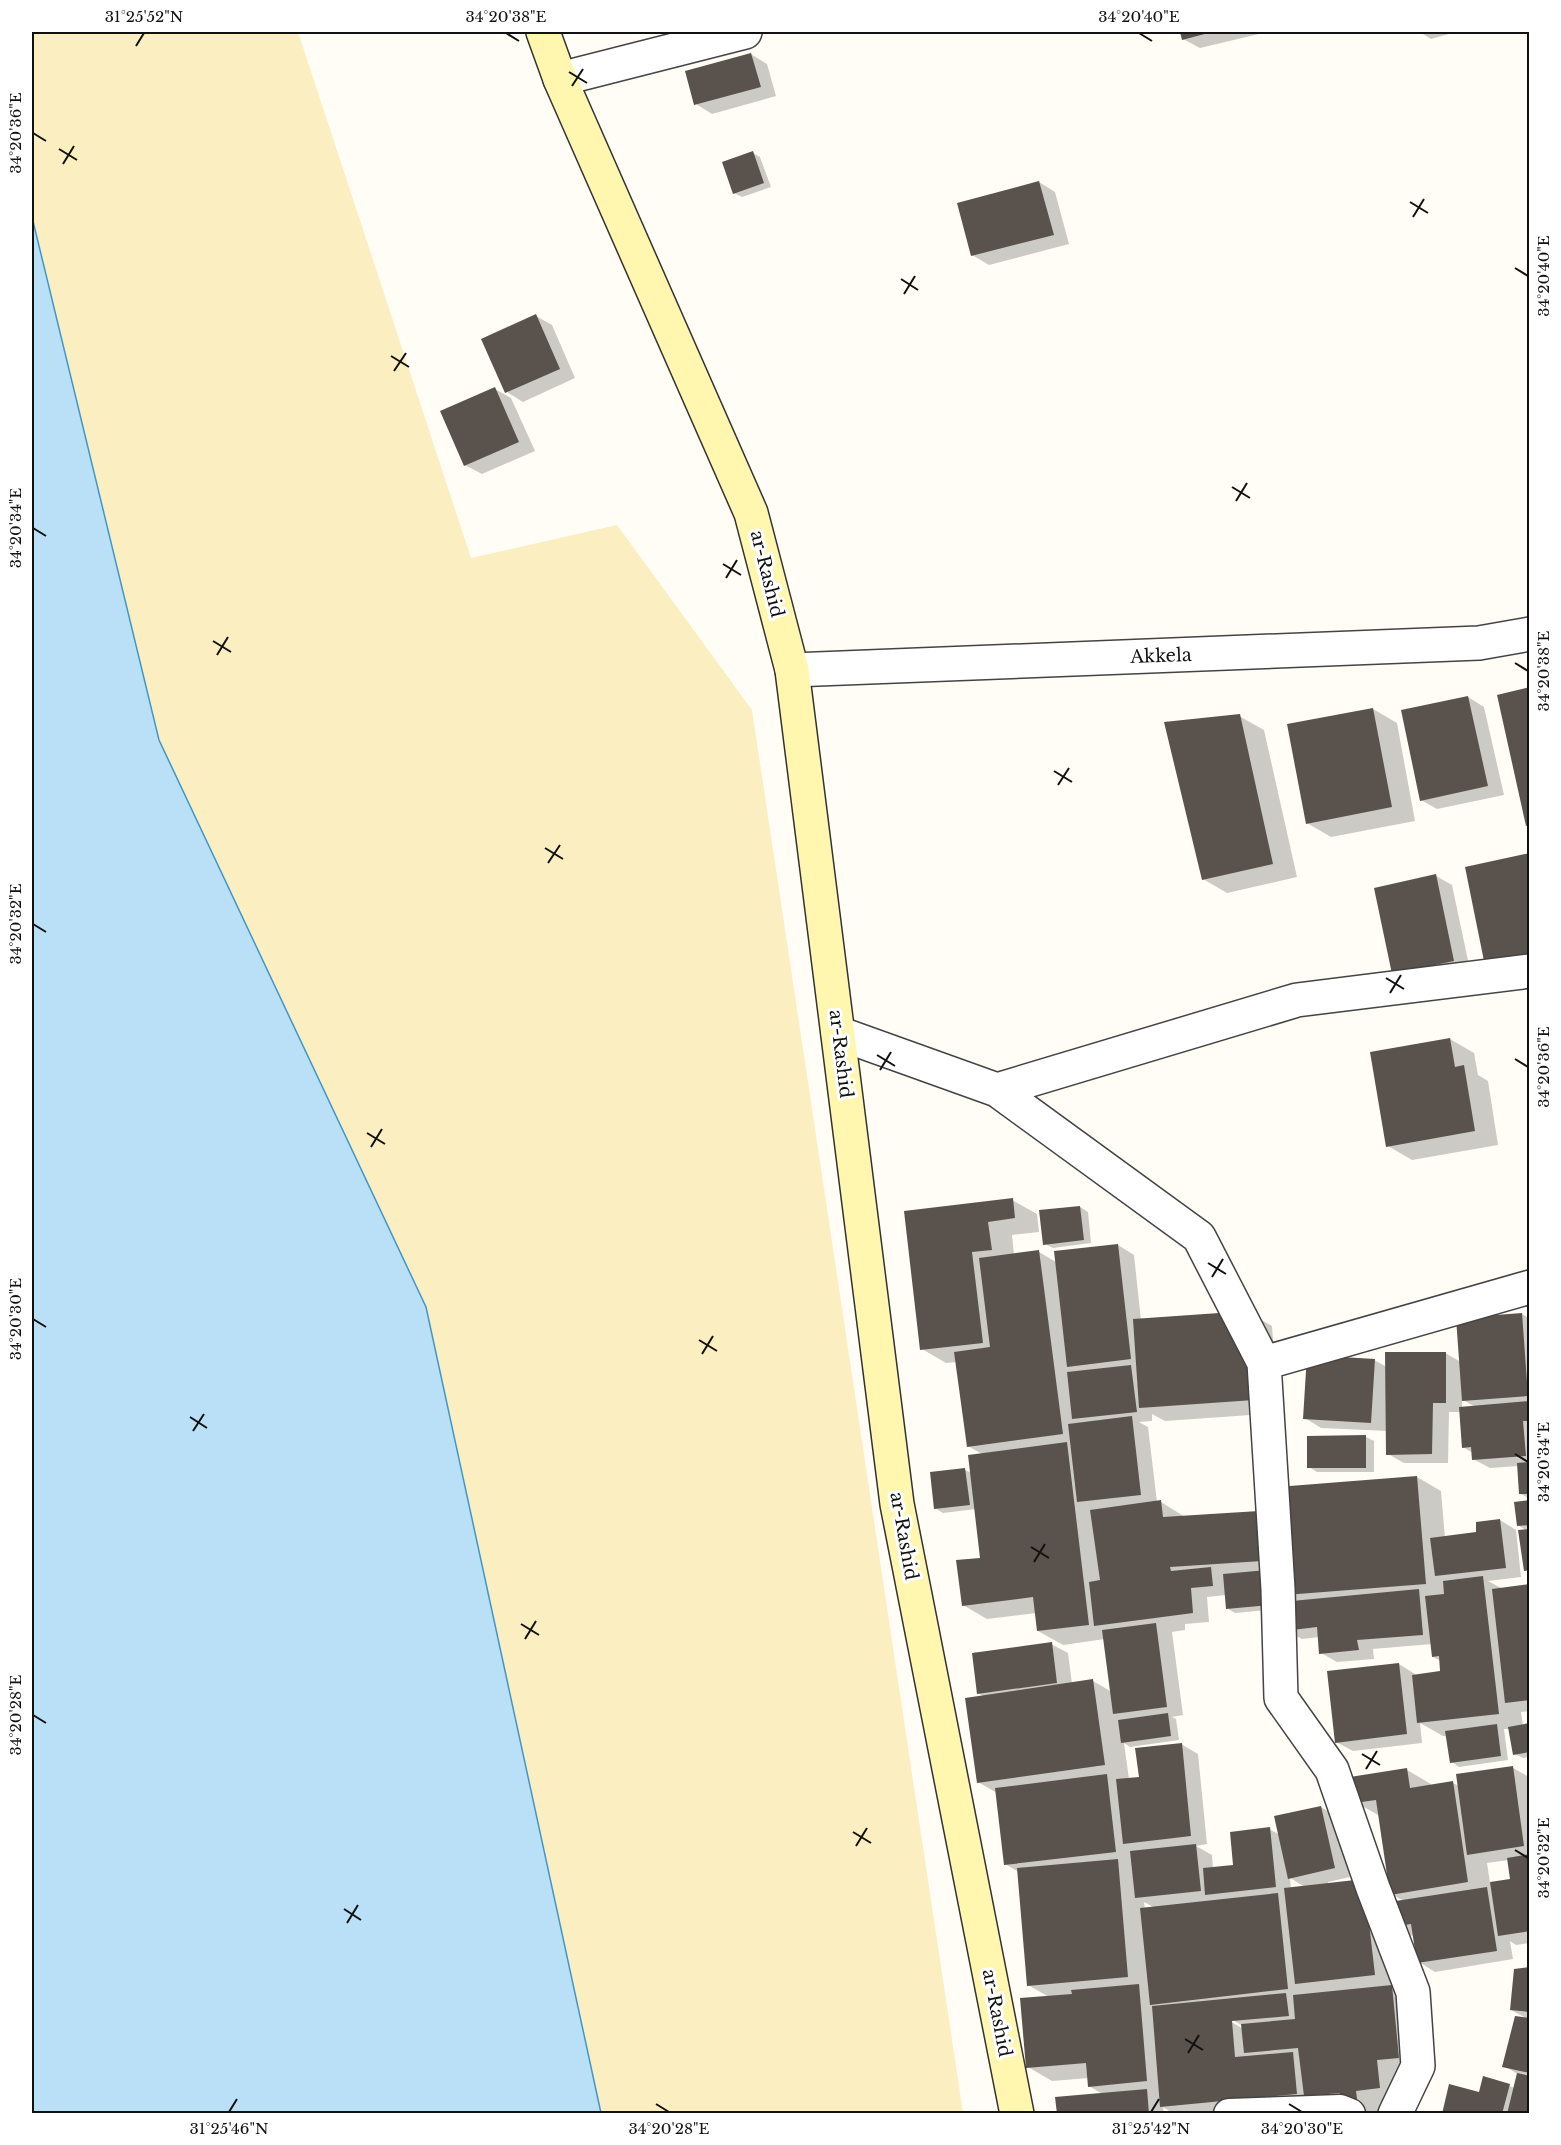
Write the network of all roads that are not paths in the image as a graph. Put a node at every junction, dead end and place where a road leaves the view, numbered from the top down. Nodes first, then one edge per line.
1 (543, 32) edge
2 (745, 32) edge
3 (560, 79) junction
4 (1530, 634) edge
5 (792, 670) junction
6 (1530, 971) edge
7 (838, 1033) junction
8 (997, 1090) junction
9 (1530, 1287) edge
10 (1264, 1363) junction
11 (1017, 2114) edge
12 (1229, 2114) edge
13 (1350, 2114) edge
14 (1395, 2114) edge

1 - 3 main road, ar-Rashid
2 - 3 street
3 - 5 main road, ar-Rashid
4 - 5 street, Akkela
5 - 7 main road, ar-Rashid
6 - 8 street
7 - 8 street
7 - 11 main road, ar-Rashid
8 - 10 street
9 - 10 street
10 - 14 street
12 - 13 street

